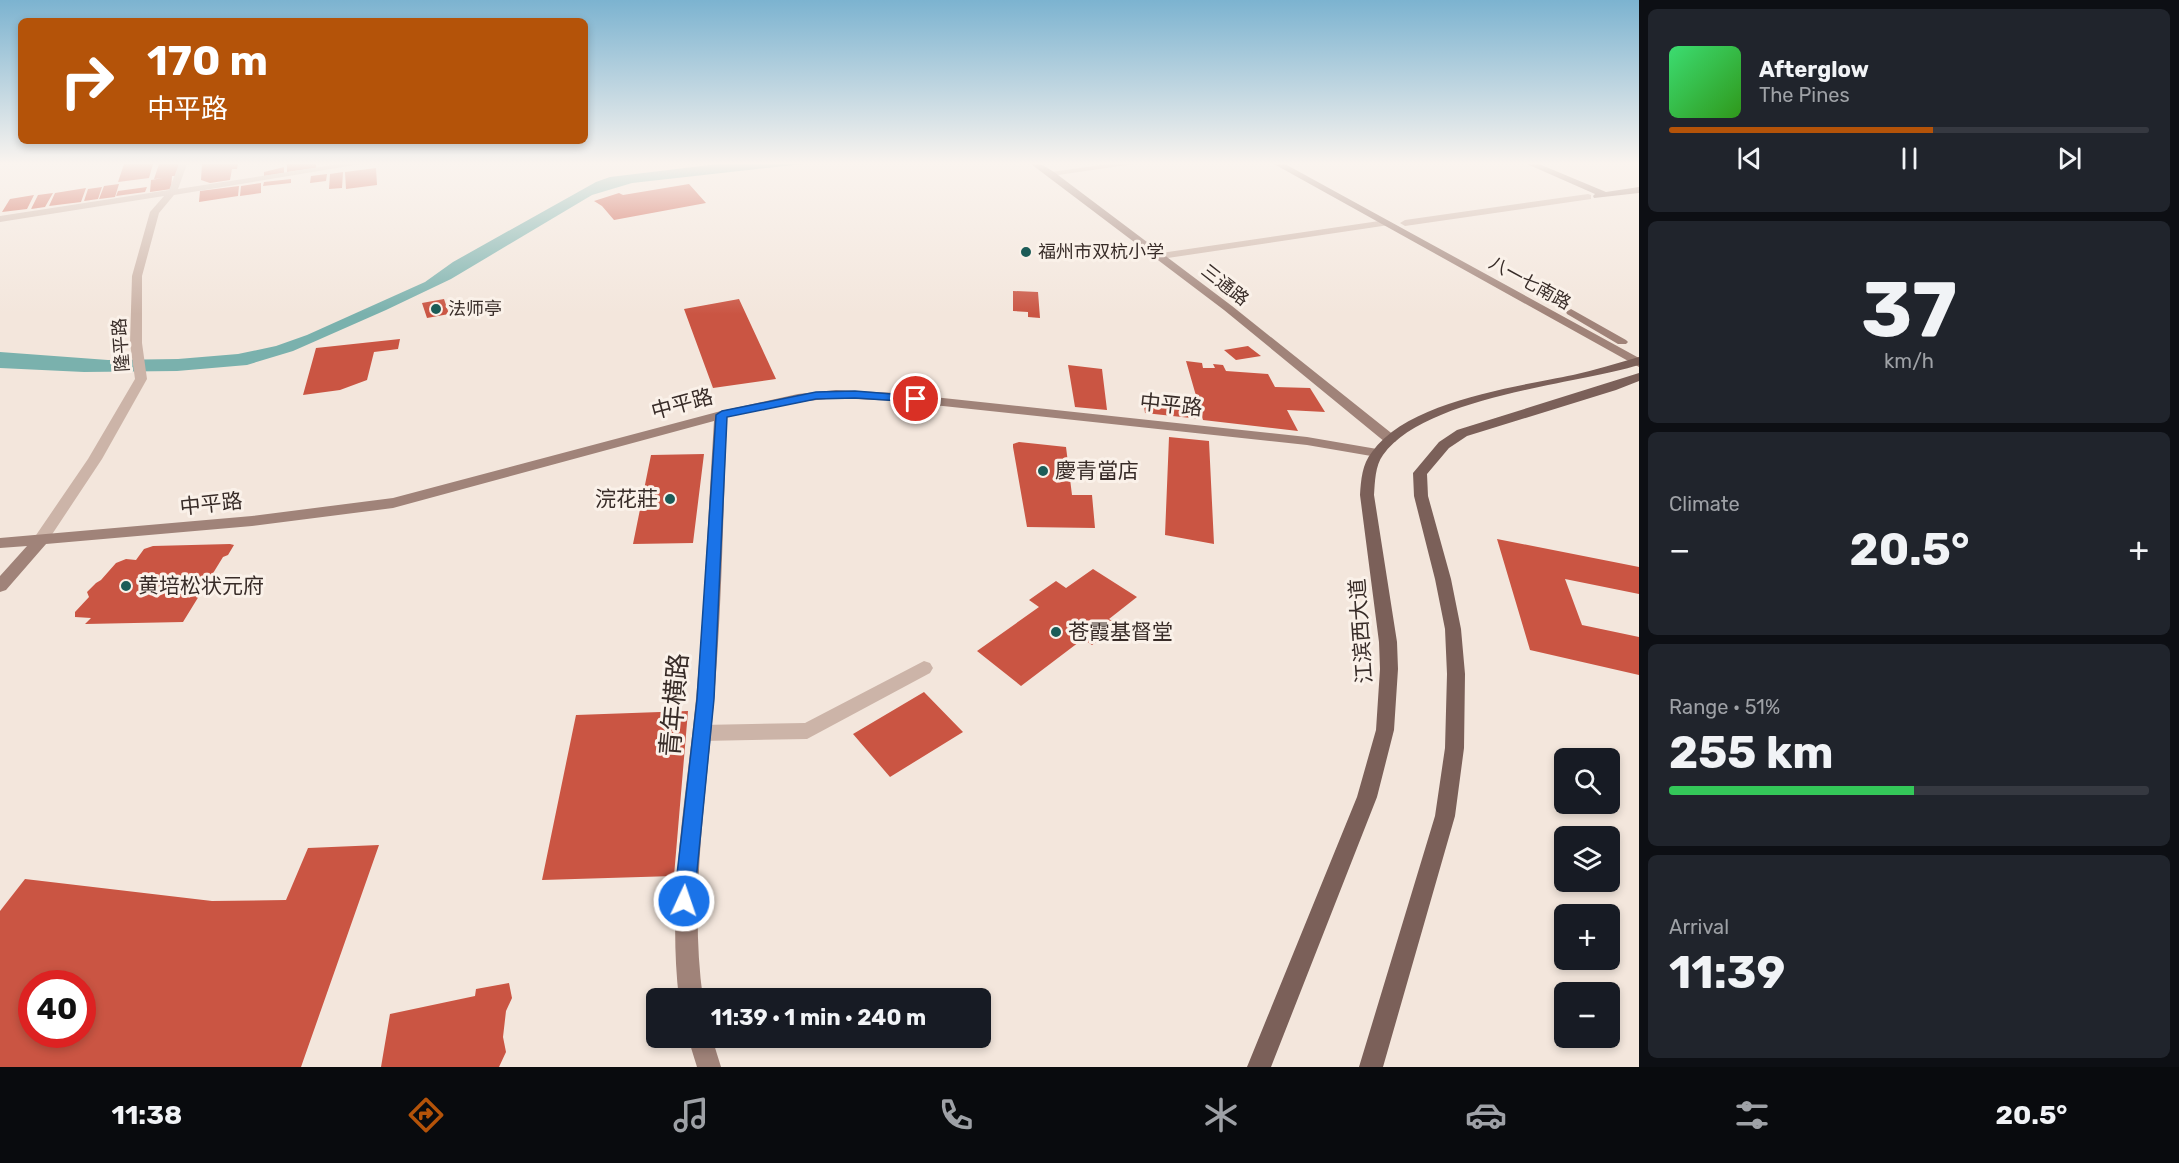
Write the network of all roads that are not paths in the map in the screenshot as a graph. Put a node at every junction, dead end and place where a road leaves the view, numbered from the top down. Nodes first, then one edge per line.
1 (32, 214) edge
2 (155, 214) edge
3 (1104, 214) edge
4 (1369, 214) edge
5 (1388, 214) edge
6 (1470, 214) edge
7 (0, 219) edge
8 (1386, 223) junction
9 (1405, 223) junction
10 (1161, 256) junction
11 (1639, 364) edge
12 (722, 415) junction
13 (1390, 439) junction
14 (1377, 453) junction
15 (40, 541) junction
16 (0, 543) edge
17 (0, 586) edge
18 (924, 668) dead end
19 (702, 733) junction
20 (690, 988) edge
21 (703, 1048) edge
22 (709, 1067) edge
23 (1259, 1067) edge
24 (1371, 1067) edge

1 - 7 street
2 - 15 street, 隆平路
3 - 10 street, 三通路
4 - 8 street, 八一七南路
5 - 9 street, 八一七南路
6 - 9 street
8 - 10 street
8 - 11 street, 八一七南路
9 - 11 street, 八一七南路
10 - 13 street, 三通路
11 - 13 main road, 江滨西大道
11 - 24 main road
12 - 14 street, 中平路
12 - 15 street, 中平路
12 - 19 street, 青年横路
13 - 14 main road, 江滨西大道
14 - 23 main road, 江滨西大道
15 - 16 street, 中平路
15 - 17 street
18 - 19 street
19 - 20 street, 青年横路
21 - 22 street

